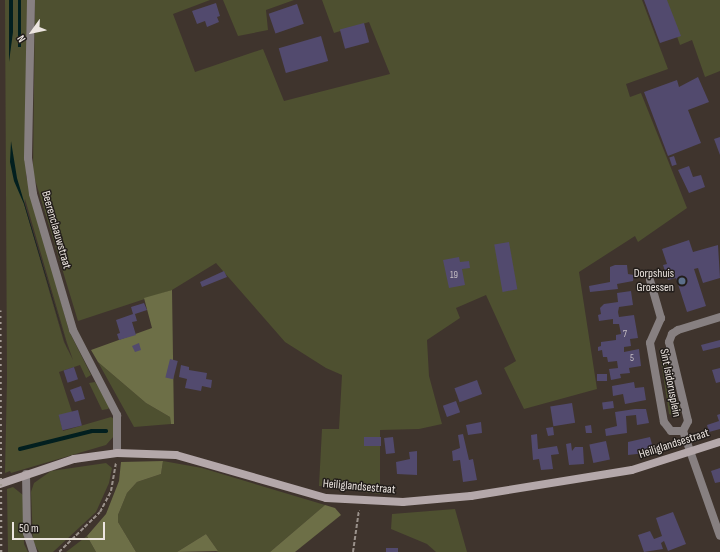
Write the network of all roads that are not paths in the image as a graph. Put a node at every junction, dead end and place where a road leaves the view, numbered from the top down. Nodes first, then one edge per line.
1 (31, 0) edge
2 (650, 280) dead end
3 (720, 317) edge
4 (684, 432) junction
5 (720, 442) edge
6 (691, 452) junction
7 (117, 453) junction
8 (26, 474) junction
9 (0, 484) edge
10 (720, 536) edge
11 (33, 552) edge

1 - 7 street, Beerenclaauwstraat
2 - 4 street, Sint Isidorusplein
3 - 4 street, Sint Isidorusplein
4 - 6 street, Sint Isidorusplein
5 - 6 street, Heiliglandsestraat
6 - 7 street, Heiliglandsestraat
6 - 10 street, Sint Isidorusplein
7 - 8 street, Heiliglandsestraat
8 - 9 street, Heiliglandsestraat
8 - 11 street

